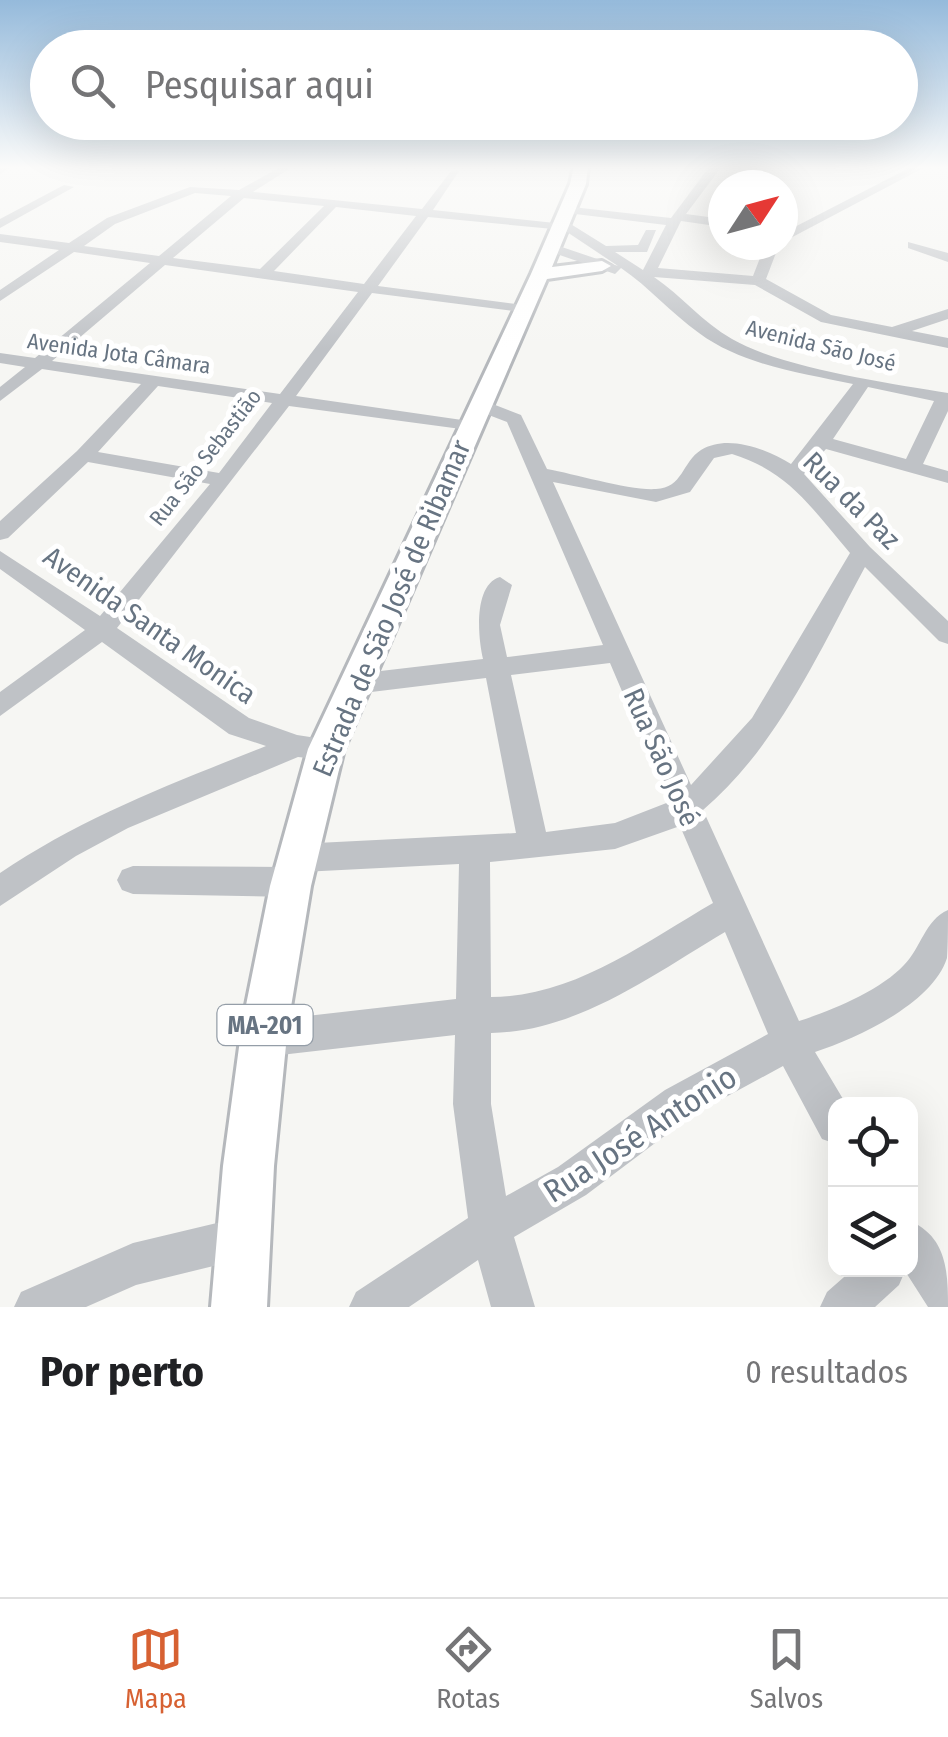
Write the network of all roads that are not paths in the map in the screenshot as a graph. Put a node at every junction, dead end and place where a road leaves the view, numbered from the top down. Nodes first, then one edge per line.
1 (104, 227) edge
2 (204, 227) edge
3 (310, 227) edge
4 (416, 227) edge
5 (549, 227) edge
6 (571, 227) edge
7 (673, 227) edge
8 (558, 228) junction
9 (580, 237) joint
10 (0, 238) edge
11 (666, 244) junction
12 (913, 245) dead end
13 (69, 248) junction
14 (612, 248) dead end
15 (948, 258) edge
16 (766, 260) edge
17 (165, 261) junction
18 (602, 266) junction
19 (262, 274) junction
20 (540, 274) junction
21 (648, 274) junction
22 (758, 281) junction
23 (367, 289) junction
24 (0, 297) edge
25 (524, 310) junction
26 (948, 314) edge
27 (889, 334) junction
28 (948, 343) edge
29 (0, 358) edge
30 (41, 364) junction
31 (154, 381) junction
32 (864, 381) junction
33 (0, 396) edge
34 (947, 398) edge
35 (281, 400) junction
36 (474, 416) junction
37 (822, 442) junction
38 (84, 455) junction
39 (912, 467) junction
40 (536, 473) junction
41 (793, 474) junction
42 (948, 477) edge
43 (224, 480) junction
44 (0, 532) edge
45 (862, 552) junction
46 (0, 558) edge
47 (500, 586) dead end
48 (102, 630) junction
49 (948, 636) edge
50 (616, 653) junction
51 (494, 668) junction
52 (355, 684) junction
53 (0, 706) edge
54 (312, 748) junction
55 (685, 808) junction
56 (534, 846) junction
57 (475, 850) junction
58 (294, 870) junction
59 (133, 880) dead end
60 (0, 891) edge
61 (731, 910) junction
62 (948, 926) edge
63 (472, 1015) junction
64 (263, 1039) junction
65 (790, 1042) junction
66 (828, 1111) edge
67 (490, 1228) junction
68 (242, 1238) junction
69 (918, 1266) edge
70 (875, 1277) edge
71 (948, 1299) edge
72 (36, 1307) edge
73 (239, 1307) edge
74 (371, 1307) edge
75 (512, 1307) edge
76 (842, 1307) edge

1 - 13 street
2 - 17 street
3 - 19 street
4 - 23 street, Rua São Sebastião
5 - 8 street
6 - 8 street
7 - 11 street
8 - 9 main road
8 - 18 street, Avenida São José
8 - 20 main road, Estrada de São José de Ribamar / MA-201
9 - 21 street, Avenida São José
10 - 13 street
11 - 14 street
11 - 21 street
12 - 15 street
13 - 17 street
13 - 24 street
16 - 22 street
17 - 19 street
17 - 30 street
18 - 20 main road
18 - 21 street, Avenida São José
19 - 23 street
20 - 25 main road, Estrada de São José de Ribamar / MA-201
21 - 22 street
21 - 32 street, Avenida São José
22 - 27 street
23 - 25 street
23 - 35 street, Rua São Sebastião
25 - 36 main road, Estrada de São José de Ribamar / MA-201
26 - 27 street
27 - 28 street
29 - 30 street, Avenida Jota Câmara
30 - 31 street, Avenida Jota Câmara
30 - 33 street
31 - 35 street, Avenida Jota Câmara
31 - 38 street
32 - 34 street, Avenida São José
32 - 37 street
34 - 39 street
35 - 36 street, Avenida Jota Câmara
35 - 43 street, Rua São Sebastião
36 - 40 street, Rua São José
36 - 52 main road, Estrada de São José de Ribamar / MA-201
37 - 39 street
37 - 41 street
38 - 43 street
38 - 44 street
39 - 42 street
40 - 41 street, Rua da Paz
40 - 50 street, Rua São José
41 - 45 street, Rua da Paz
43 - 48 street, Rua São Sebastião
45 - 49 street, Rua da Paz
45 - 55 street
46 - 48 street, Avenida Santa Monica
47 - 51 street
48 - 53 street, Rua São Sebastião
48 - 54 street, Avenida Santa Monica
50 - 51 street
50 - 55 street, Rua São José
51 - 52 street
51 - 56 street
52 - 54 main road, Estrada de São José de Ribamar / MA-201
54 - 58 main road, Estrada de São José de Ribamar / MA-201
54 - 60 street
55 - 56 street
55 - 61 street, Rua São José
56 - 57 street
57 - 58 street
57 - 63 street
58 - 59 street
58 - 64 main road, Estrada de São José de Ribamar / MA-201
61 - 63 street
61 - 65 street, Rua São José
62 - 65 street, Rua José Antonio
63 - 64 street
63 - 67 street
64 - 68 main road, Estrada de São José de Ribamar / MA-201
65 - 66 street, Rua São José
65 - 67 street, Rua José Antonio
67 - 74 street, Rua José Antonio
67 - 75 street
68 - 72 street
68 - 73 main road, Estrada de São José de Ribamar / MA-201
69 - 71 street
70 - 76 street

